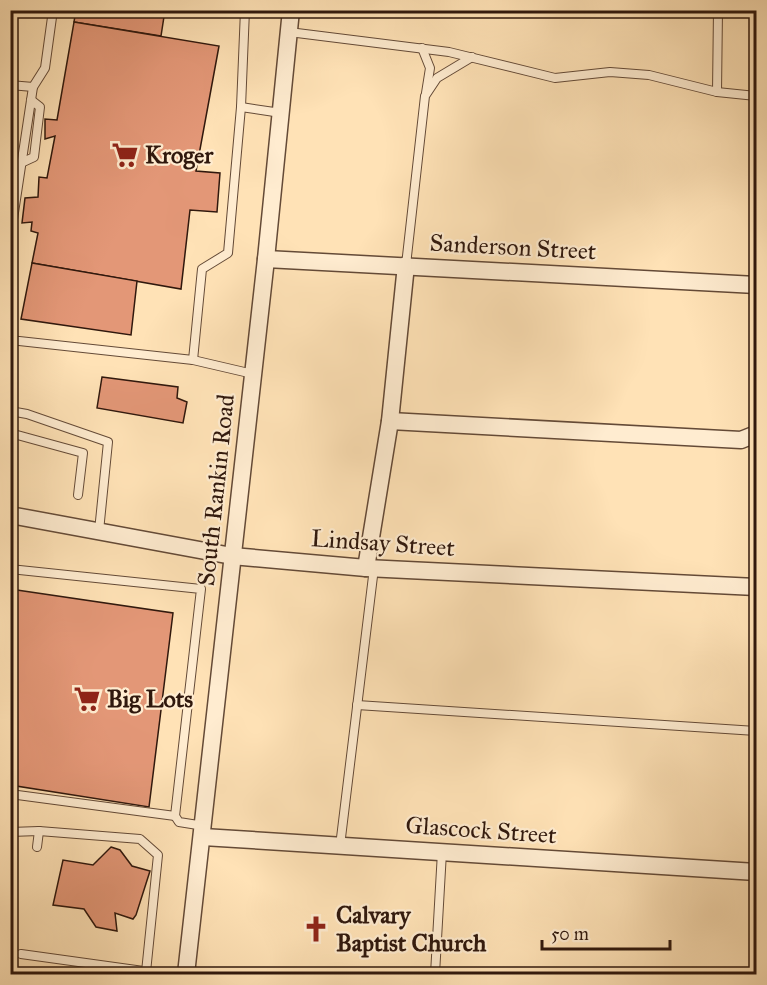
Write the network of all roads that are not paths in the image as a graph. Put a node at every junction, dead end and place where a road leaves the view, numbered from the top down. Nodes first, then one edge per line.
1 (53, 10) edge
2 (245, 10) edge
3 (291, 10) edge
4 (718, 10) edge
5 (289, 32) junction
6 (422, 48) junction
7 (472, 57) junction
8 (10, 85) edge
9 (33, 87) junction
10 (717, 92) junction
11 (425, 96) junction
12 (756, 96) edge
13 (241, 107) junction
14 (281, 113) junction
15 (10, 239) edge
16 (266, 259) junction
17 (406, 265) junction
18 (756, 285) edge
19 (10, 340) edge
20 (193, 360) junction
21 (253, 374) junction
22 (10, 411) edge
23 (390, 421) junction
24 (10, 433) edge
25 (756, 434) edge
26 (78, 495) dead end
27 (10, 515) edge
28 (99, 531) junction
29 (232, 556) junction
30 (370, 568) junction
31 (10, 569) edge
32 (756, 587) edge
33 (357, 705) junction
34 (756, 731) edge
35 (10, 794) edge
36 (175, 816) junction
37 (10, 831) edge
38 (39, 831) junction
39 (204, 831) junction
40 (340, 846) junction
41 (37, 847) dead end
42 (442, 852) junction
43 (756, 872) edge
44 (21, 954) dead end
45 (104, 970) edge
46 (146, 972) junction
47 (165, 975) edge
48 (186, 975) edge
49 (435, 975) edge

1 - 9 lane
2 - 13 lane
3 - 5 street, South Rankin Road
4 - 10 lane
5 - 6 lane
5 - 14 street, South Rankin Road
6 - 7 lane
6 - 11 lane
7 - 10 lane
7 - 11 lane
8 - 9 lane
9 - 15 lane
10 - 12 lane
11 - 17 lane
13 - 14 lane
13 - 20 lane
14 - 16 street, South Rankin Road
16 - 17 street, Sanderson Street
16 - 21 street, South Rankin Road
17 - 18 street, Sanderson Street
17 - 23 street
19 - 20 lane
20 - 21 lane
21 - 29 street, South Rankin Road
22 - 28 lane
23 - 25 street
23 - 30 street
24 - 26 lane
27 - 28 street, Lindsay Street
28 - 29 street, Lindsay Street
29 - 30 street, Lindsay Street
29 - 39 street, South Rankin Road
30 - 32 street, Lindsay Street
30 - 33 lane
31 - 36 lane
33 - 34 lane
33 - 40 lane
35 - 36 lane
36 - 39 lane
37 - 38 lane
38 - 41 lane
38 - 46 lane
39 - 40 street, Glascock Street
39 - 48 street, South Rankin Road
40 - 42 street, Glascock Street
42 - 43 street, Glascock Street
42 - 49 lane
44 - 45 lane
45 - 46 lane
46 - 47 lane

